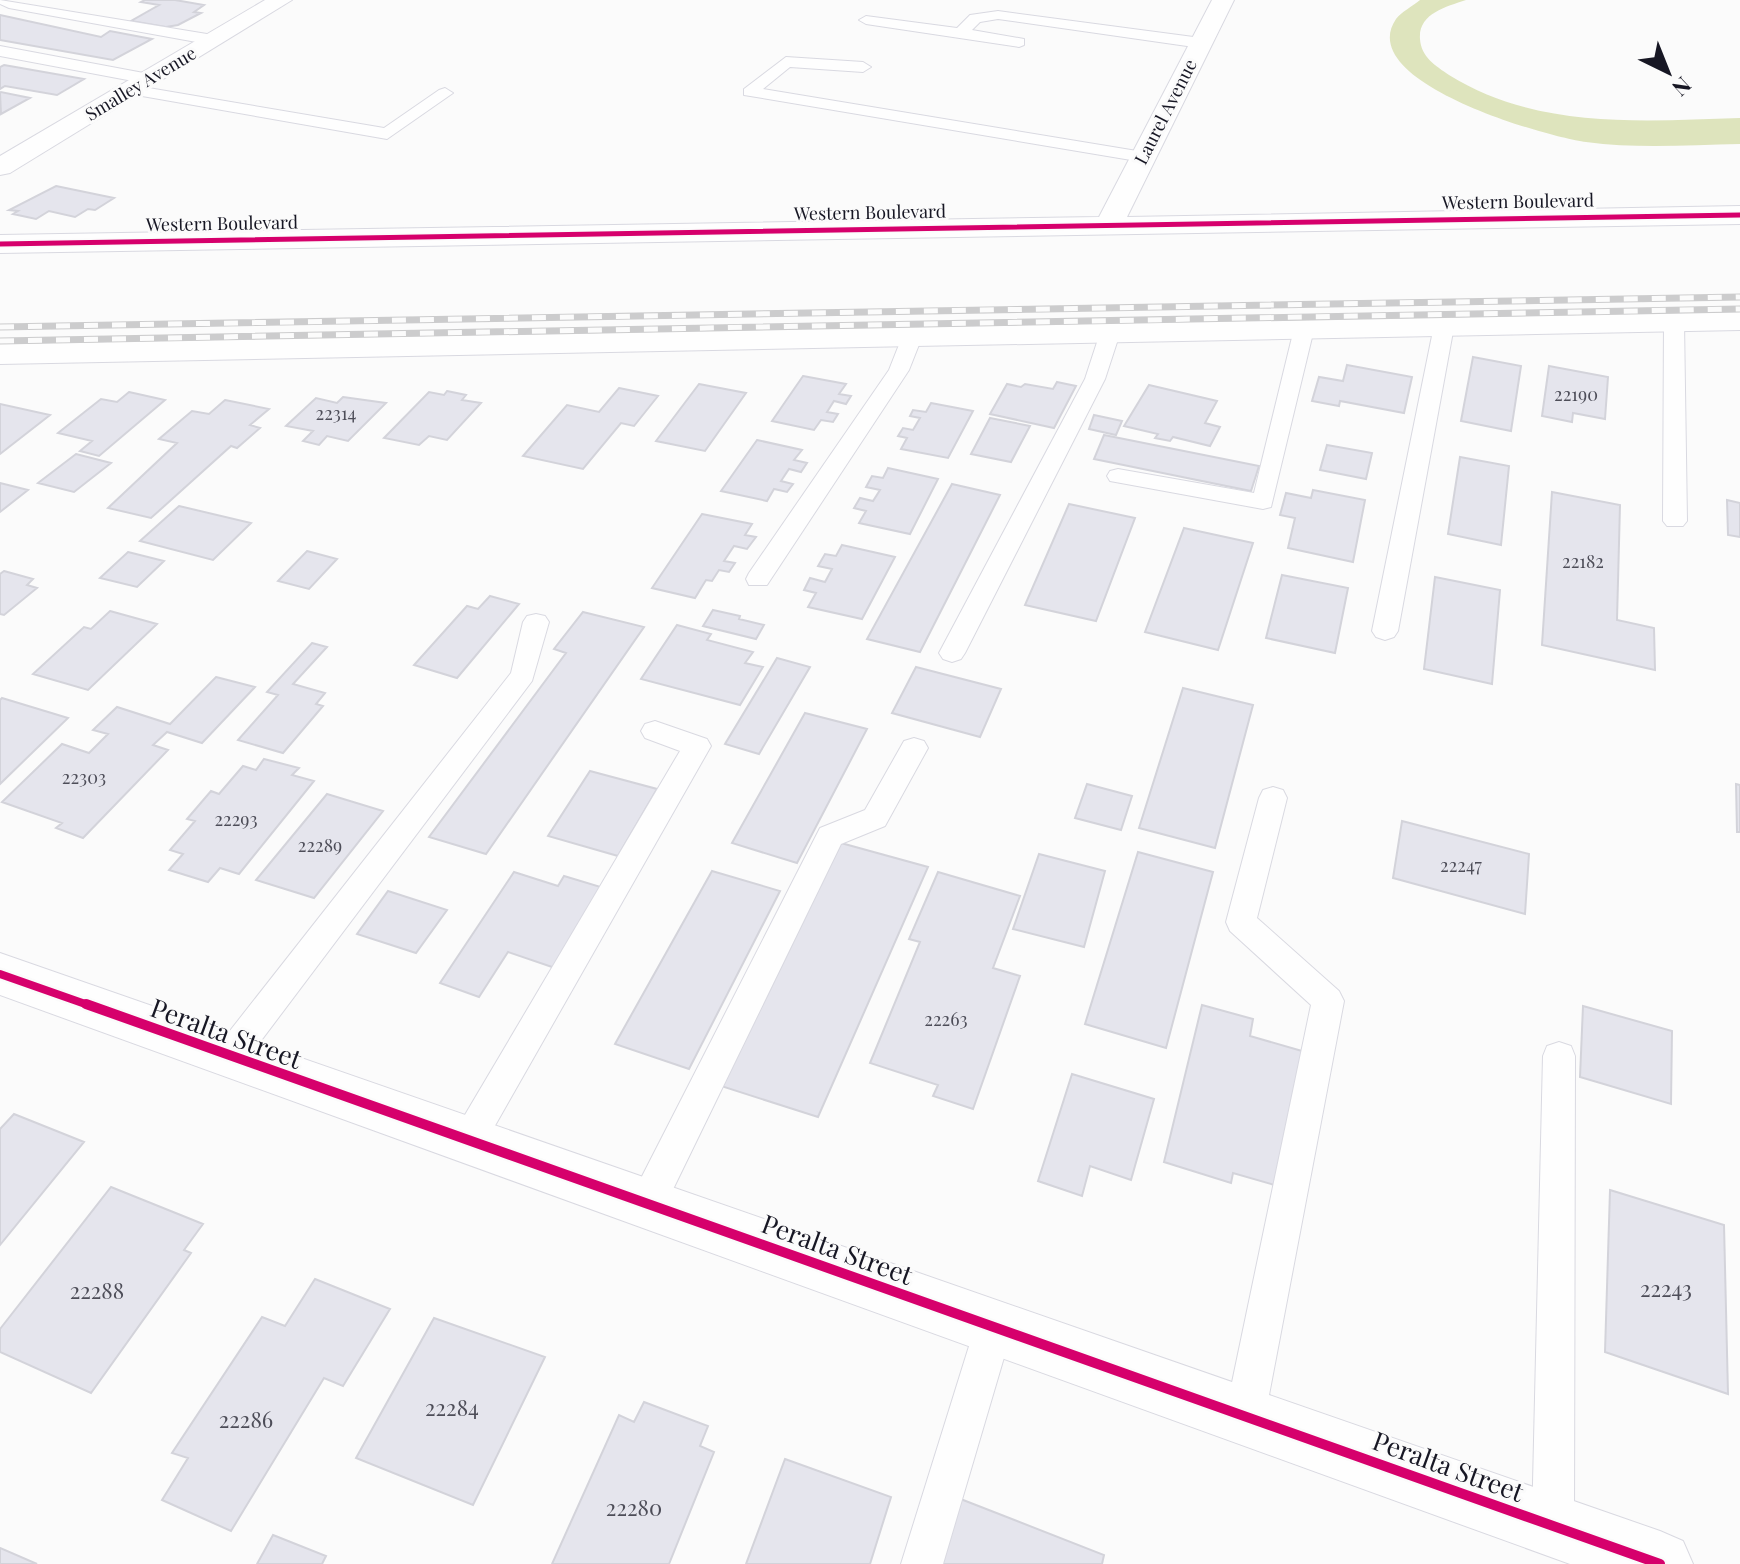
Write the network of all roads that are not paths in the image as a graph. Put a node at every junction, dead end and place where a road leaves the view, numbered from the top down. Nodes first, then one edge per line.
1 (3, 0) edge
2 (281, 0) edge
3 (1223, 0) edge
4 (866, 20) dead end
5 (961, 33) junction
6 (213, 40) junction
7 (1019, 42) dead end
8 (1201, 43) junction
9 (0, 51) edge
10 (863, 67) dead end
11 (140, 84) junction
12 (445, 93) dead end
13 (1143, 157) junction
14 (0, 167) edge
15 (1740, 215) edge
16 (1109, 225) junction
17 (0, 244) edge
18 (1740, 321) edge
19 (1674, 322) junction
20 (1444, 326) junction
21 (1304, 329) junction
22 (1110, 333) junction
23 (912, 337) junction
24 (0, 354) edge
25 (1118, 476) dead end
26 (1675, 521) dead end
27 (758, 579) dead end
28 (536, 622) dead end
29 (1385, 631) dead end
30 (952, 653) dead end
31 (655, 731) dead end
32 (914, 748) dead end
33 (1273, 798) dead end
34 (1, 976) edge
35 (230, 1056) junction
36 (1559, 1056) dead end
37 (468, 1141) junction
38 (647, 1204) junction
39 (994, 1327) junction
40 (1245, 1416) junction
41 (1553, 1526) junction
42 (922, 1564) edge
43 (1660, 1564) edge

1 - 6 lane
2 - 6 street, Smalley Avenue
3 - 8 street, Laurel Avenue
4 - 5 lane
5 - 7 lane
5 - 8 lane
6 - 11 street, Smalley Avenue
8 - 13 street, Laurel Avenue
9 - 11 lane
10 - 13 lane
11 - 12 lane
11 - 14 street, Smalley Avenue
13 - 16 street, Laurel Avenue
15 - 16 street, Western Boulevard
16 - 17 street, Western Boulevard
18 - 19 street
19 - 20 street
19 - 26 lane
20 - 21 street
20 - 29 lane
21 - 22 street
21 - 25 lane
22 - 23 street
22 - 30 lane
23 - 24 street
23 - 27 lane
28 - 35 lane
31 - 37 lane
32 - 38 lane
33 - 40 lane
34 - 35 street, Peralta Street
35 - 37 street, Peralta Street
36 - 41 lane
37 - 38 street, Peralta Street
38 - 39 street, Peralta Street
39 - 40 street, Peralta Street
39 - 42 lane
40 - 41 street, Peralta Street
41 - 43 street, Peralta Street

